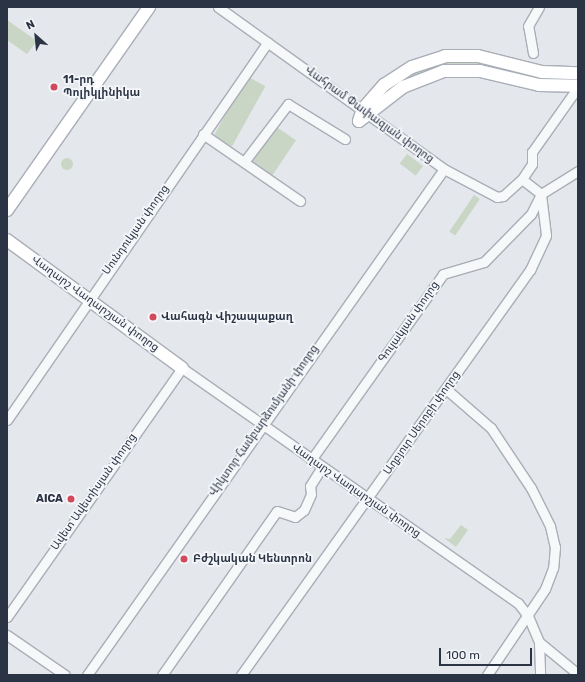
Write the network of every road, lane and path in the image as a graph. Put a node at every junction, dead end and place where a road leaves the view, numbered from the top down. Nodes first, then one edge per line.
1 (139, 7) edge
2 (149, 7) edge
3 (218, 7) edge
4 (539, 7) edge
5 (268, 42) junction
6 (533, 53) dead end
7 (578, 73) edge
8 (578, 87) edge
9 (366, 112) junction
10 (203, 134) junction
11 (345, 139) dead end
12 (244, 162) junction
13 (444, 169) junction
14 (578, 171) edge
15 (522, 179) junction
16 (542, 194) junction
17 (7, 196) edge
18 (300, 201) dead end
19 (7, 210) edge
20 (7, 240) edge
21 (7, 248) edge
22 (86, 302) junction
23 (182, 368) junction
24 (446, 389) junction
25 (7, 420) edge
26 (261, 424) junction
27 (311, 460) junction
28 (322, 467) junction
29 (368, 500) junction
30 (528, 616) junction
31 (7, 617) edge
32 (7, 635) edge
33 (538, 642) junction
34 (578, 674) edge
35 (64, 675) edge
36 (87, 675) edge
37 (162, 675) edge
38 (241, 675) edge
39 (487, 675) edge
40 (540, 675) edge

1 - 17 main road
2 - 19 main road
3 - 5 street, Վահրամ Փափազյան փողոց
4 - 6 street
5 - 9 street, Վահրամ Փափազյան փողոց
5 - 10 street, Սունդուկյան փողոց
7 - 9 main road
8 - 9 main road
8 - 15 street, Վահրամ Փափազյան փողոց
9 - 13 street, Վահրամ Փափազյան փողոց
10 - 12 street
10 - 22 street, Սունդուկյան փողոց
11 - 12 street
12 - 18 street
13 - 15 street, Վահրամ Փափազյան փողոց
13 - 26 street, Վիկտոր Համբարձումյանի փողոց
14 - 16 street
15 - 16 street
16 - 24 street, Աղբյուր Սերոբի փողոց
16 - 27 street, Գուլակյան փողոց
20 - 22 main road, Վաղարշ Վաղարշյան փողոց
21 - 22 main road, Վաղարշ Վաղարշյան փողոց
22 - 23 main road, Վաղարշ Վաղարշյան փողոց
22 - 25 street, Սունդուկյան փողոց
23 - 26 street, Վաղարշ Վաղարշյան փողոց
23 - 31 street, Ավետ Ավետիսյան փողոց
24 - 29 street, Աղբյուր Սերոբի փողոց
24 - 30 street
26 - 27 street, Վաղարշ Վաղարշյան փողոց
26 - 36 street, Վիկտոր Համբարձումյանի փողոց
27 - 28 street, Վաղարշ Վաղարշյան փողոց
28 - 29 street, Վաղարշ Վաղարշյան փողոց
28 - 37 street
29 - 30 street, Վաղարշ Վաղարշյան փողոց
29 - 38 street, Աղբյուր Սերոբի փողոց
30 - 33 street
30 - 39 street
32 - 35 street
33 - 34 street
33 - 40 street

